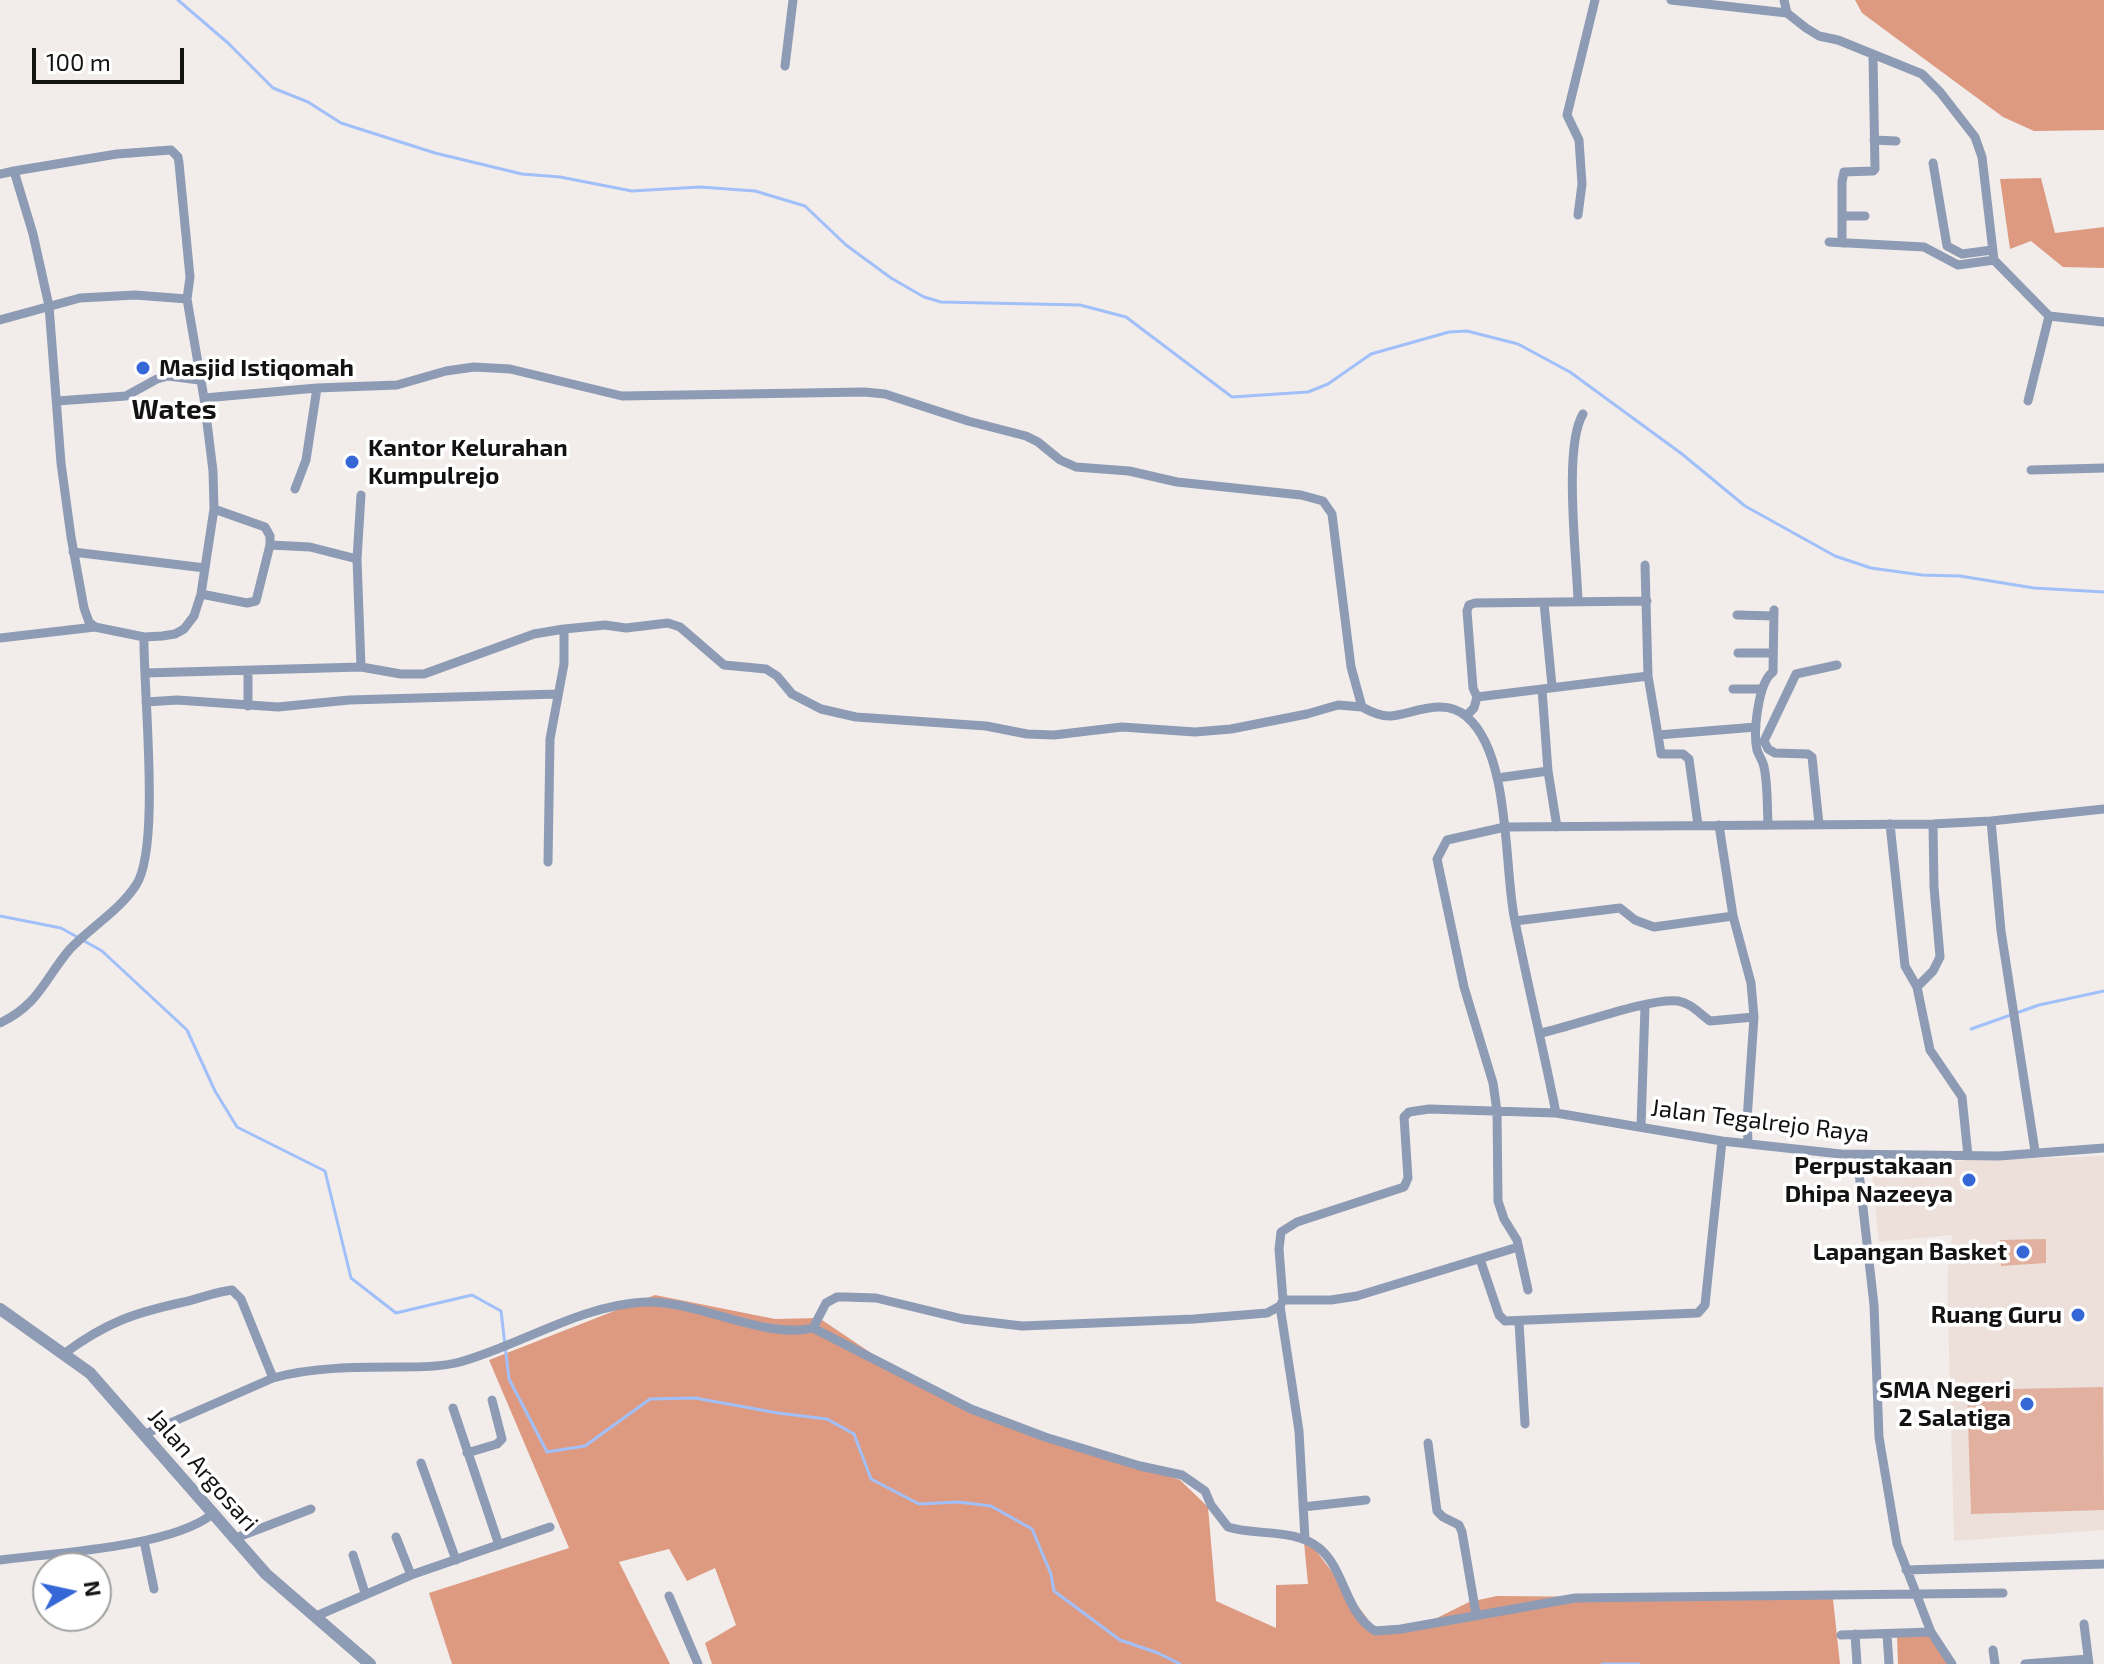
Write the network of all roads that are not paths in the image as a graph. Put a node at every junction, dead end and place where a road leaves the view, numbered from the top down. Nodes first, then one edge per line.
1 (793, 0) edge
2 (1595, 0) edge
3 (1671, 0) edge
4 (1784, 0) edge
5 (1715, 3) edge
6 (1787, 13) junction
7 (1873, 56) junction
8 (785, 66) dead end
9 (1874, 140) junction
10 (1896, 141) dead end
11 (1933, 163) dead end
12 (14, 171) junction
13 (0, 174) edge
14 (1578, 215) dead end
15 (1842, 216) junction
16 (1865, 216) dead end
17 (1829, 242) dead end
18 (1842, 243) junction
19 (1993, 255) junction
20 (187, 299) junction
21 (49, 306) junction
22 (2049, 316) junction
23 (0, 320) edge
24 (2104, 322) edge
25 (199, 380) junction
26 (317, 388) junction
27 (204, 398) junction
28 (57, 401) junction
29 (2028, 401) dead end
30 (1583, 414) dead end
31 (2104, 468) edge
32 (2031, 470) dead end
33 (295, 489) dead end
34 (361, 495) dead end
35 (214, 509) junction
36 (270, 545) junction
37 (73, 552) junction
38 (357, 559) junction
39 (1645, 565) dead end
40 (205, 568) junction
41 (201, 594) junction
42 (1647, 601) junction
43 (1578, 602) junction
44 (1544, 603) junction
45 (1737, 615) dead end
46 (95, 627) junction
47 (564, 629) junction
48 (144, 637) junction
49 (0, 638) edge
50 (1738, 653) dead end
51 (1773, 653) junction
52 (1837, 665) dead end
53 (361, 667) junction
54 (248, 672) junction
55 (145, 673) junction
56 (1648, 676) junction
57 (1547, 688) junction
58 (1733, 689) dead end
59 (1762, 689) junction
60 (558, 694) junction
61 (1477, 697) junction
62 (146, 702) junction
63 (248, 706) junction
64 (1362, 707) junction
65 (1466, 716) junction
66 (1756, 727) junction
67 (1658, 735) junction
68 (1548, 771) junction
69 (1497, 778) junction
70 (2104, 809) edge
71 (1991, 821) junction
72 (1768, 824) junction
73 (1819, 824) junction
74 (1890, 824) junction
75 (1933, 824) junction
76 (1698, 825) junction
77 (1719, 825) junction
78 (1505, 827) junction
79 (1557, 827) junction
80 (548, 862) dead end
81 (1733, 916) junction
82 (1515, 921) junction
83 (1917, 987) junction
84 (1645, 1006) junction
85 (1754, 1017) junction
86 (0, 1023) edge
87 (1541, 1033) junction
88 (1497, 1111) junction
89 (1556, 1113) junction
90 (1641, 1126) junction
91 (1722, 1141) junction
92 (1748, 1142) junction
93 (2104, 1148) edge
94 (2035, 1151) junction
95 (1857, 1155) junction
96 (1968, 1156) junction
97 (1518, 1247) junction
98 (1480, 1259) junction
99 (1528, 1290) dead end
100 (1282, 1303) junction
101 (0, 1309) edge
102 (1519, 1322) junction
103 (813, 1328) junction
104 (65, 1353) junction
105 (273, 1378) junction
106 (492, 1400) dead end
107 (453, 1408) dead end
108 (1525, 1424) dead end
109 (145, 1434) junction
110 (1428, 1443) dead end
111 (467, 1453) junction
112 (421, 1463) dead end
113 (1366, 1500) dead end
114 (1303, 1507) junction
115 (311, 1509) dead end
116 (211, 1515) junction
117 (550, 1527) dead end
118 (396, 1537) dead end
119 (233, 1539) junction
120 (1305, 1539) junction
121 (144, 1541) junction
122 (499, 1545) junction
123 (353, 1555) dead end
124 (0, 1560) edge
125 (456, 1560) junction
126 (2104, 1564) edge
127 (1906, 1570) junction
128 (411, 1575) junction
129 (154, 1589) dead end
130 (365, 1593) junction
131 (2003, 1593) dead end
132 (669, 1596) dead end
133 (1916, 1596) junction
134 (1476, 1614) junction
135 (314, 1617) junction
136 (2084, 1624) dead end
137 (1931, 1632) junction
138 (1855, 1634) junction
139 (1887, 1634) junction
140 (1841, 1635) dead end
141 (1993, 1650) dead end
142 (2088, 1662) edge
143 (370, 1664) edge
144 (698, 1664) edge
145 (1857, 1664) edge
146 (1889, 1664) edge
147 (1952, 1664) edge
148 (1995, 1664) edge
149 (2025, 1664) edge

1 - 8 street
2 - 14 street
3 - 5 street
4 - 6 street
5 - 6 street
6 - 7 street
7 - 9 street
7 - 19 street
9 - 10 street
9 - 15 street
11 - 19 street
12 - 13 street
12 - 20 street
12 - 21 street
15 - 16 street
15 - 18 street
17 - 18 street
18 - 19 street
19 - 22 street
20 - 21 street
20 - 25 street
21 - 23 street
21 - 28 street
22 - 24 street
22 - 29 street
25 - 27 street
25 - 28 street
26 - 27 street
26 - 33 street
26 - 64 street
27 - 35 street
28 - 37 street
30 - 43 street
31 - 32 street
34 - 38 street
35 - 36 street
35 - 40 street
36 - 38 street
36 - 41 street
37 - 40 street
37 - 46 street
38 - 53 street
39 - 42 street
40 - 41 street
41 - 48 street
42 - 43 street
42 - 56 street
43 - 44 street
44 - 57 street
44 - 61 street
45 - 51 street
46 - 48 street
46 - 49 street
47 - 53 street
47 - 60 street
47 - 64 street
48 - 55 street
50 - 51 street
51 - 59 street
52 - 73 street
53 - 54 street
54 - 55 street
54 - 63 street
55 - 62 street
56 - 57 street
56 - 67 street
57 - 61 street
57 - 68 street
58 - 59 street
59 - 66 street
60 - 63 street
60 - 80 street
61 - 65 street
62 - 63 street
62 - 86 street
64 - 65 street
65 - 69 street
66 - 67 street
66 - 72 street
67 - 76 street
68 - 69 street
68 - 79 street
69 - 78 street
70 - 71 street
71 - 75 street
71 - 94 street
72 - 73 street
72 - 77 street
73 - 74 street
74 - 75 street
74 - 83 street
75 - 83 street
76 - 77 street
76 - 79 street
77 - 81 street
78 - 79 street
78 - 82 street
78 - 88 street
81 - 82 street
81 - 85 street
82 - 87 street
83 - 96 street
84 - 85 street
84 - 87 street
84 - 90 street
85 - 92 street
87 - 89 street
88 - 89 street, Jalan Tegalrejo Raya
88 - 97 street
88 - 100 street, Jalan Tegalrejo Raya
89 - 90 street, Jalan Tegalrejo Raya
90 - 91 street, Jalan Tegalrejo Raya
91 - 92 street, Jalan Tegalrejo Raya
91 - 102 street
92 - 95 street, Jalan Tegalrejo Raya
93 - 94 street, Jalan Tegalrejo Raya
94 - 96 street, Jalan Tegalrejo Raya
95 - 96 street, Jalan Tegalrejo Raya
95 - 127 street
97 - 98 street
97 - 99 street
98 - 100 street
98 - 102 street
100 - 103 street
100 - 114 street
101 - 104 street, Jalan Argosari
102 - 108 street
103 - 105 street
103 - 120 street
104 - 105 street
104 - 109 street, Jalan Argosari
105 - 109 street
106 - 111 street
107 - 111 street
109 - 116 street, Jalan Argosari
110 - 134 street
111 - 122 street
112 - 125 street
113 - 114 street
114 - 120 street
115 - 119 street
116 - 119 street, Jalan Argosari
116 - 121 street
117 - 122 street
118 - 128 street
119 - 135 street, Jalan Argosari
120 - 134 street
121 - 124 street
121 - 129 street
122 - 125 street
123 - 130 street
125 - 128 street
126 - 127 street
127 - 133 street
128 - 130 street
130 - 135 street
131 - 133 street
132 - 144 street
133 - 134 street
133 - 137 street
135 - 143 street, Jalan Argosari
136 - 142 street
137 - 139 street
137 - 147 street
138 - 139 street
138 - 140 street
138 - 145 street
139 - 146 street
141 - 148 street
142 - 149 street

